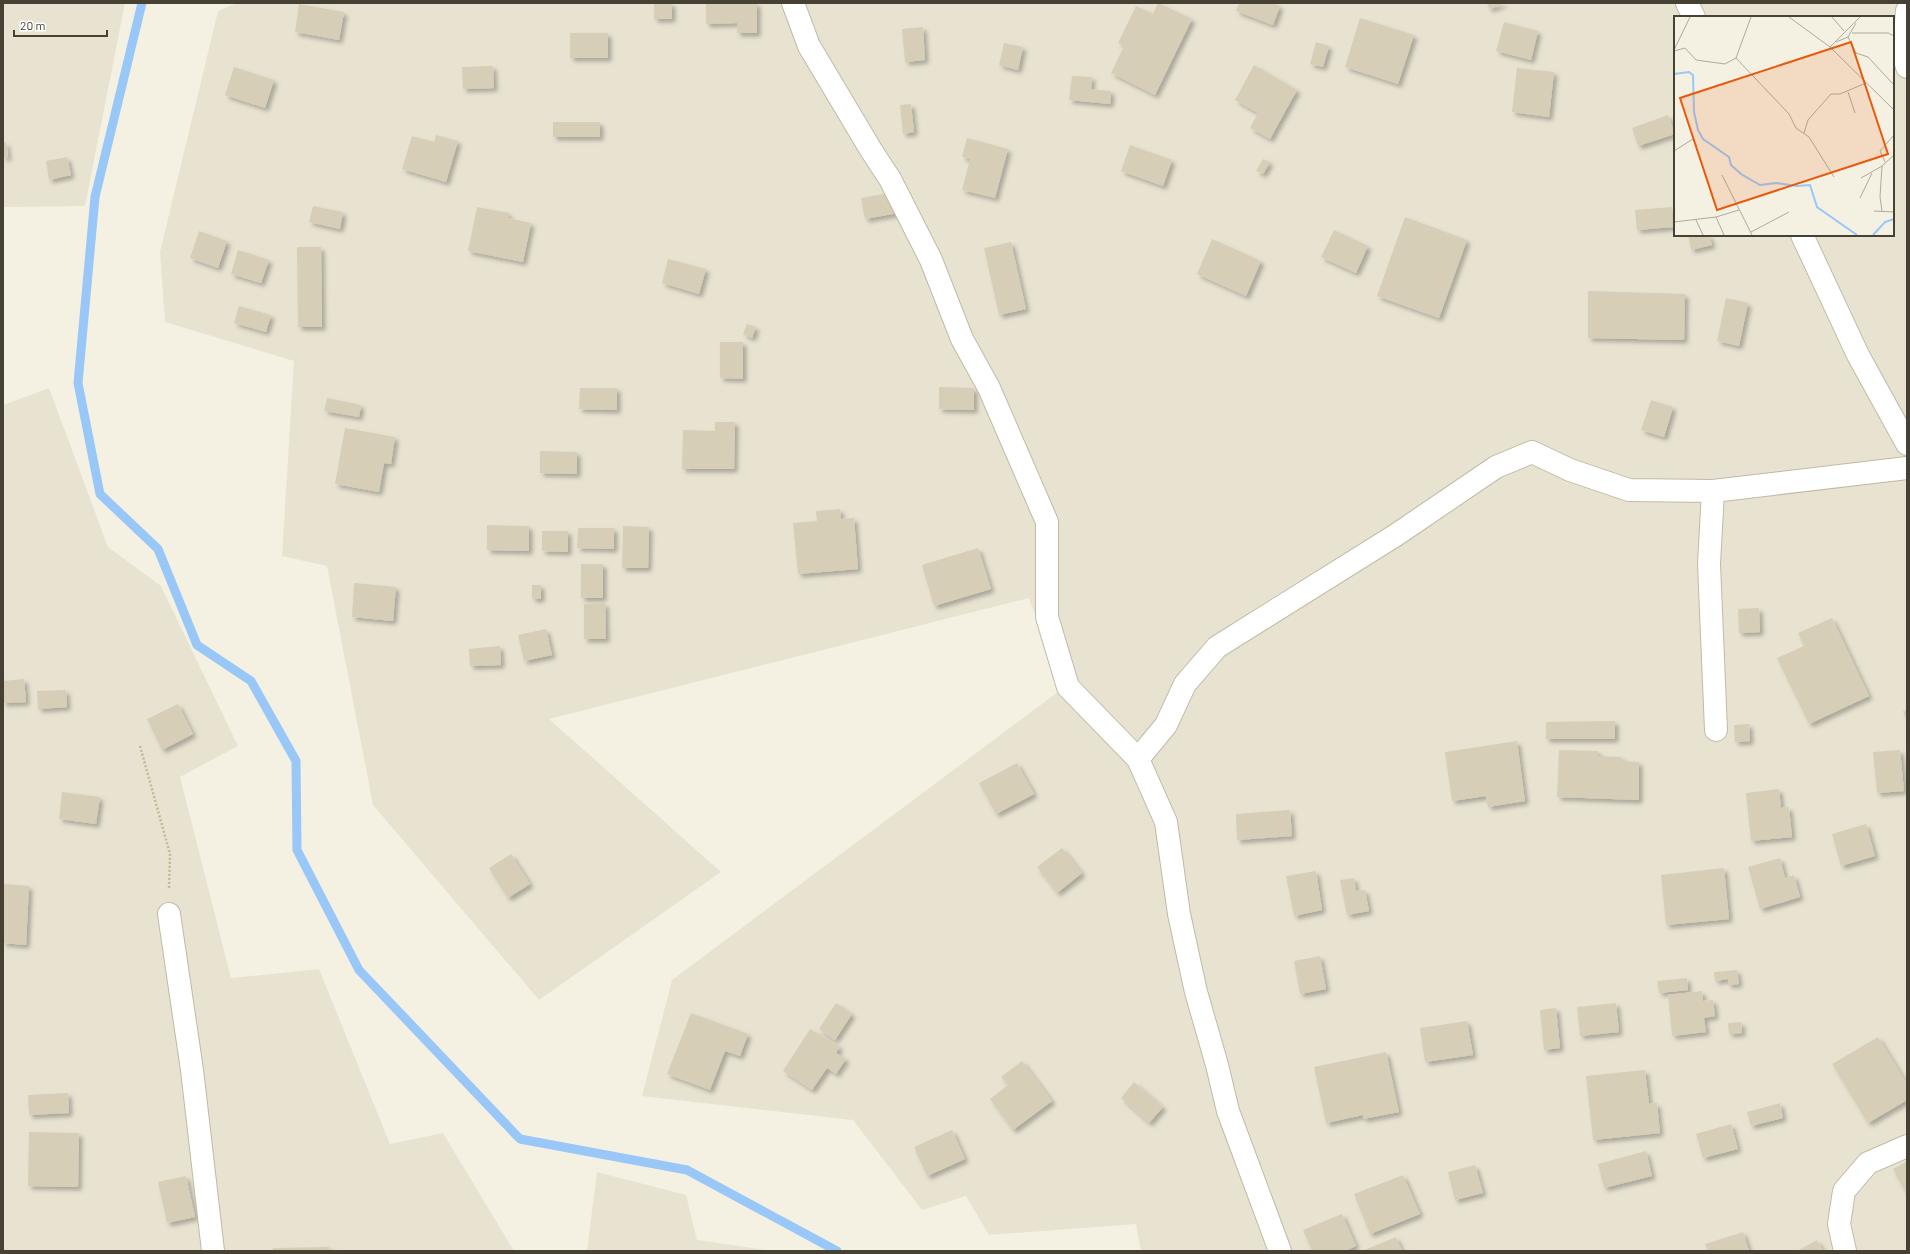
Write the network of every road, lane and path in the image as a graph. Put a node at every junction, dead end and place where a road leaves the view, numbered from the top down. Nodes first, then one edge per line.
1 (793, 3) edge
2 (1687, 3) edge
3 (1907, 12) edge
4 (1694, 16) edge
5 (1907, 68) edge
6 (1802, 236) edge
7 (1907, 444) edge
8 (1907, 468) edge
9 (1713, 491) junction
10 (1716, 730) dead end
11 (140, 746) dead end
12 (1138, 759) junction
13 (168, 914) joint
14 (1907, 1146) edge
15 (213, 1251) edge
16 (1280, 1251) edge
17 (1845, 1251) edge

1 - 12 street
2 - 4 street
3 - 5 street
6 - 7 street
8 - 9 street
9 - 10 street
9 - 12 street
11 - 13 path
12 - 16 street
13 - 15 street
14 - 17 street

